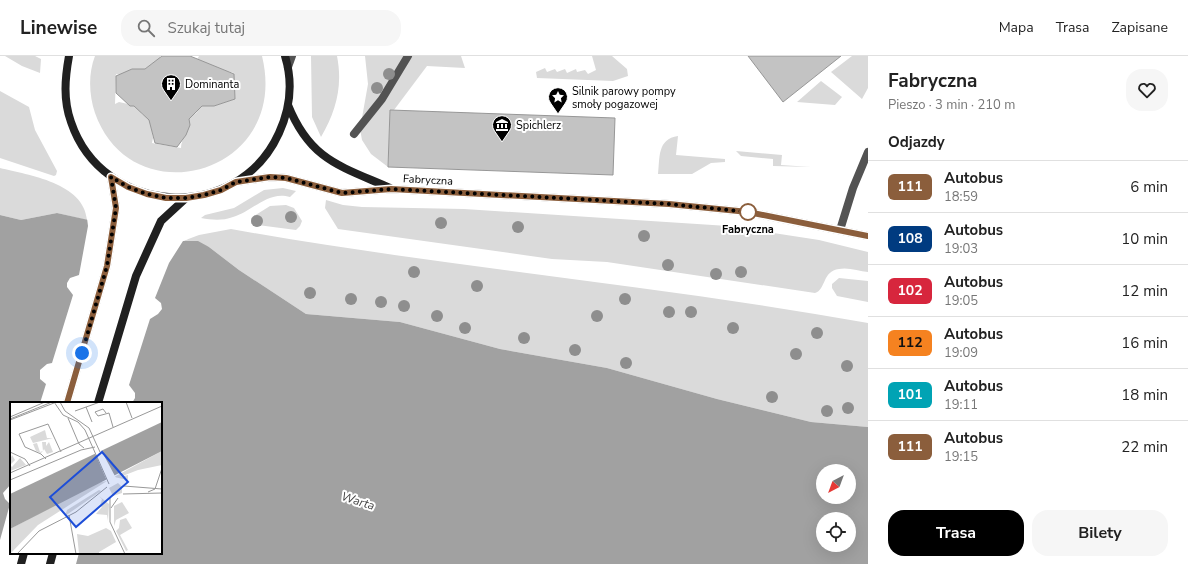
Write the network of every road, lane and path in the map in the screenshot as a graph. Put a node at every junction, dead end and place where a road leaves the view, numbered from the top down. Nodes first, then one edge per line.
1 (69, 56) edge
2 (285, 56) edge
3 (292, 56) edge
4 (408, 56) edge
5 (288, 67) junction
6 (288, 105) junction
7 (354, 134) dead end
8 (868, 152) edge
9 (111, 177) junction
10 (236, 182) junction
11 (391, 189) junction
12 (186, 198) junction
13 (840, 230) junction
14 (868, 236) edge
15 (67, 402) edge
16 (98, 402) edge
17 (24, 554) edge
18 (53, 554) edge
19 (21, 564) edge
20 (50, 564) edge

1 - 9 main road
2 - 5 main road
3 - 5 street
4 - 7 street
5 - 6 main road
6 - 10 main road
6 - 11 main road, Fabryczna
8 - 13 street
9 - 12 main road
9 - 15 main road
10 - 11 main road, Fabryczna
10 - 12 main road
11 - 13 main road, Fabryczna
12 - 16 main road
13 - 14 main road, Fabryczna
17 - 19 main road
18 - 20 main road

